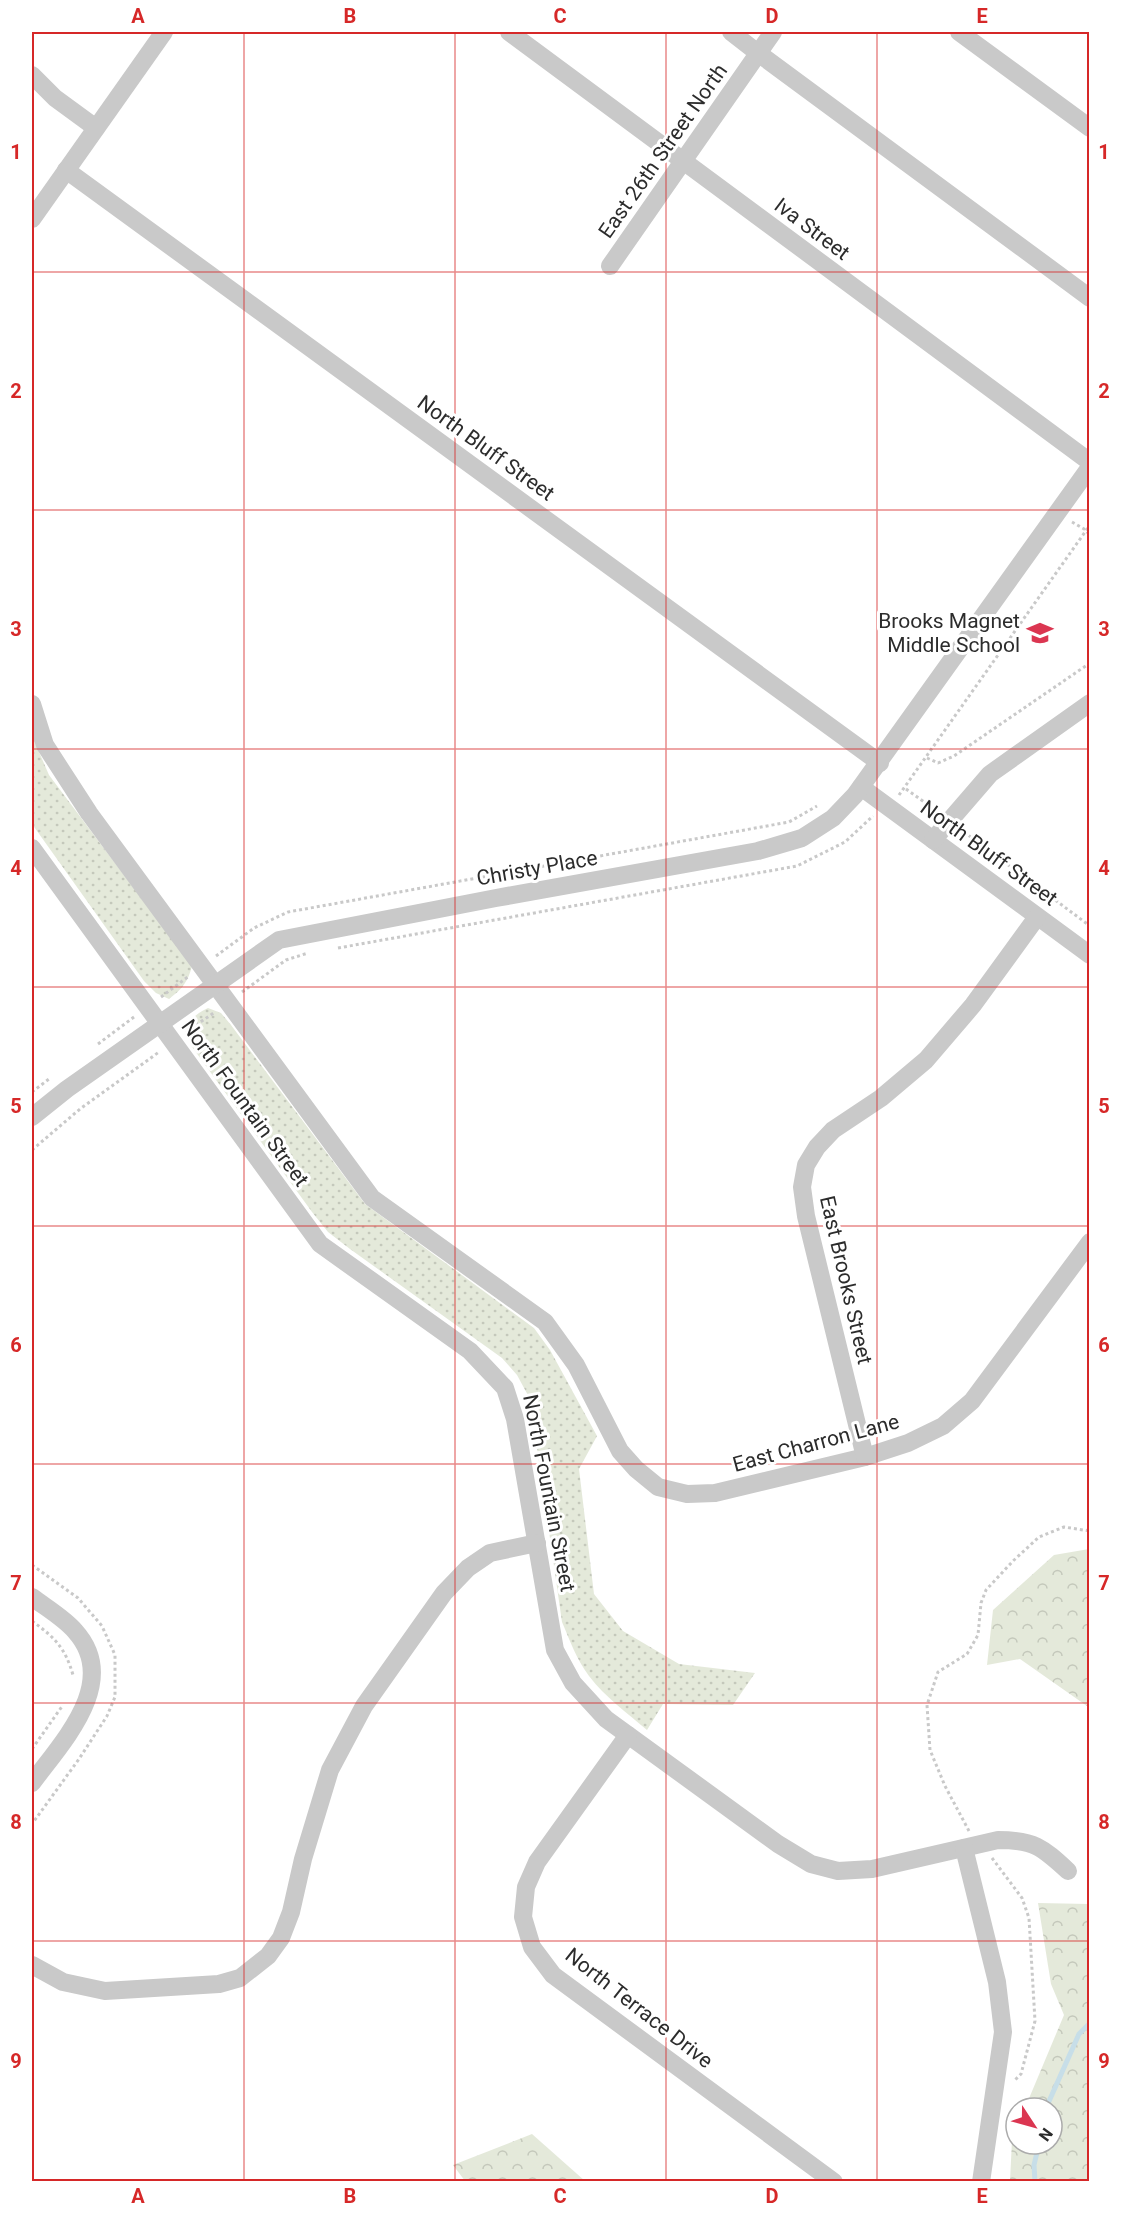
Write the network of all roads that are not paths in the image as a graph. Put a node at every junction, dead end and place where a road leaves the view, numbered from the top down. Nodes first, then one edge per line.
1 (164, 32) edge
2 (509, 32) edge
3 (731, 32) edge
4 (773, 32) edge
5 (959, 32) edge
6 (758, 53) junction
7 (32, 75) edge
8 (96, 128) junction
9 (1089, 128) edge
10 (683, 161) junction
11 (66, 170) junction
12 (32, 219) edge
13 (610, 266) dead end
14 (1089, 298) edge
15 (1089, 462) edge
16 (1089, 467) edge
17 (1089, 703) edge
18 (32, 704) edge
19 (880, 763) junction
20 (861, 787) junction
21 (933, 840) junction
22 (32, 848) edge
23 (1037, 917) junction
24 (1089, 955) edge
25 (215, 985) junction
26 (160, 1024) junction
27 (32, 1116) edge
28 (1089, 1242) edge
29 (865, 1457) junction
30 (537, 1543) junction
31 (32, 1597) edge
32 (628, 1736) junction
33 (32, 1784) edge
34 (967, 1840) junction
35 (1068, 1871) dead end
36 (32, 1965) edge
37 (834, 2181) edge
38 (981, 2181) edge

1 - 8 street
2 - 10 street, Iva Street
3 - 6 street
4 - 6 street, East 26th Street North
5 - 9 street
6 - 10 street, East 26th Street North
6 - 14 street
7 - 8 street
8 - 11 street
10 - 13 street, East 26th Street North
10 - 15 street, Iva Street
11 - 12 street
11 - 19 street, North Bluff Street
16 - 19 street, Christy Place
17 - 21 street
18 - 25 street
19 - 20 street, Christy Place
20 - 21 street, North Bluff Street
20 - 25 street, Christy Place
21 - 23 street, North Bluff Street
22 - 26 street, North Fountain Street
23 - 24 street, North Bluff Street
23 - 29 street, East Brooks Street
25 - 26 street
25 - 29 street, East Charron Lane
26 - 27 street
26 - 30 street, North Fountain Street
28 - 29 street, East Charron Lane
30 - 32 street, North Fountain Street
30 - 36 street
31 - 33 street
32 - 34 street, North Fountain Street
32 - 37 street, North Terrace Drive
34 - 35 street, North Fountain Street
34 - 38 street

